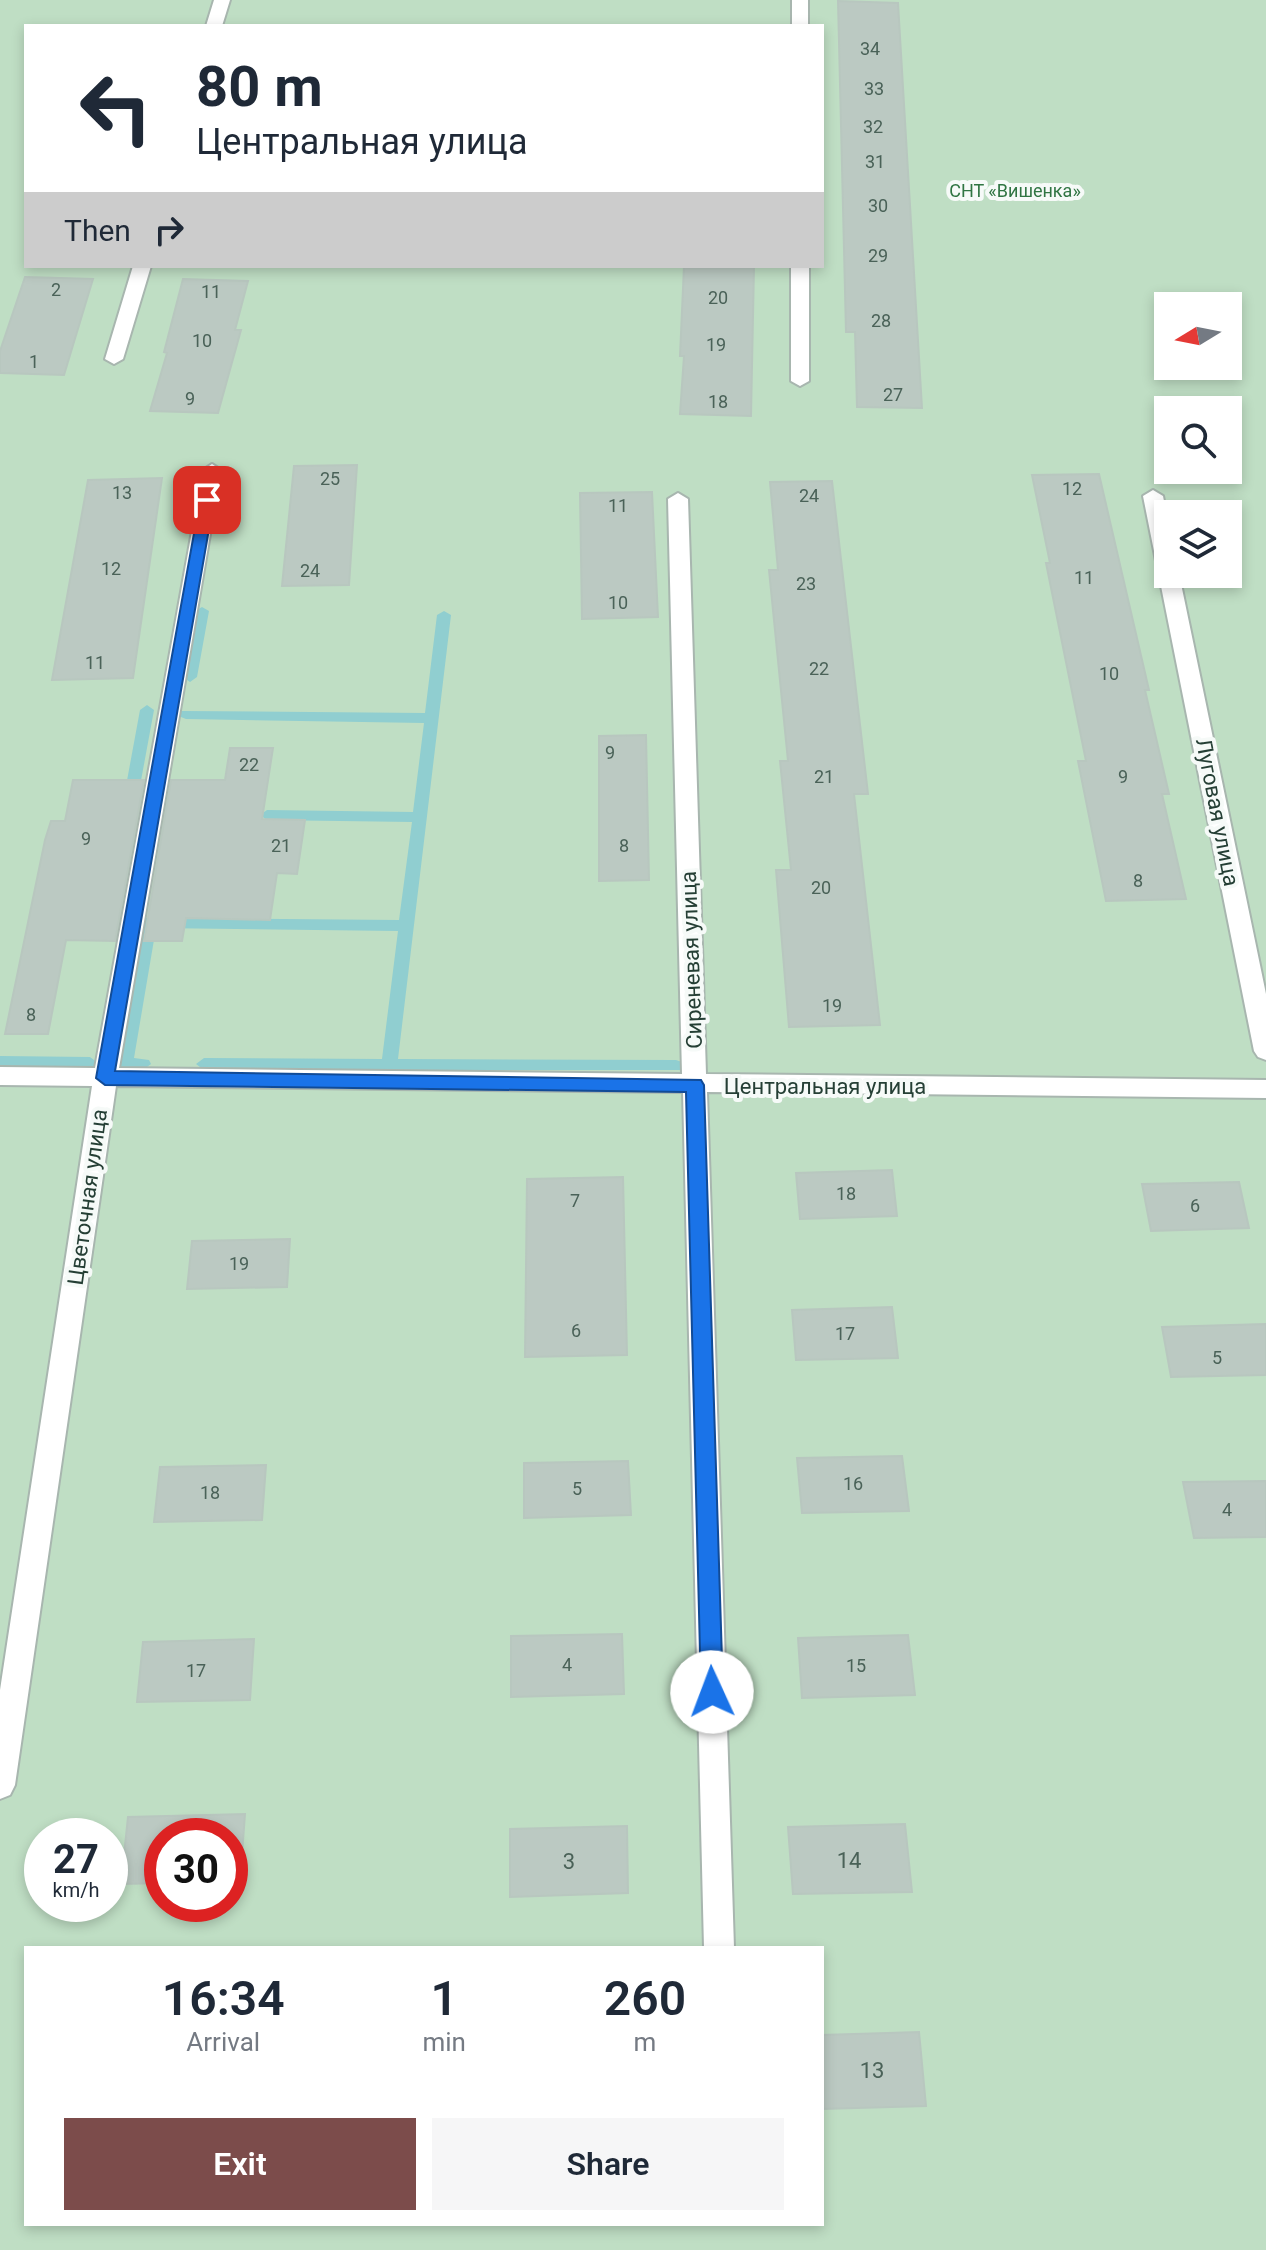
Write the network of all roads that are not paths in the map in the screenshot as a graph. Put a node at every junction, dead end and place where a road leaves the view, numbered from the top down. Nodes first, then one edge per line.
1 (222, 0) edge
2 (800, 0) edge
3 (215, 24) edge
4 (800, 24) edge
5 (141, 268) edge
6 (800, 268) edge
7 (114, 359) dead end
8 (800, 381) dead end
9 (212, 470) dead end
10 (1153, 496) dead end
11 (678, 499) dead end
12 (1154, 501) edge
13 (1172, 588) edge
14 (1266, 1051) edge
15 (0, 1076) edge
16 (105, 1078) junction
17 (695, 1085) junction
18 (1266, 1089) edge
19 (0, 1785) edge
20 (719, 1946) edge

1 - 3 street
2 - 4 street
5 - 7 street
6 - 8 street
9 - 16 street, Цветочная улица
10 - 12 street, Луговая улица
11 - 17 street, Сиреневая улица
13 - 14 street, Луговая улица
15 - 16 street, Центральная улица
16 - 17 street, Центральная улица
16 - 19 street, Цветочная улица
17 - 18 street, Центральная улица
17 - 20 street, Сиреневая улица

